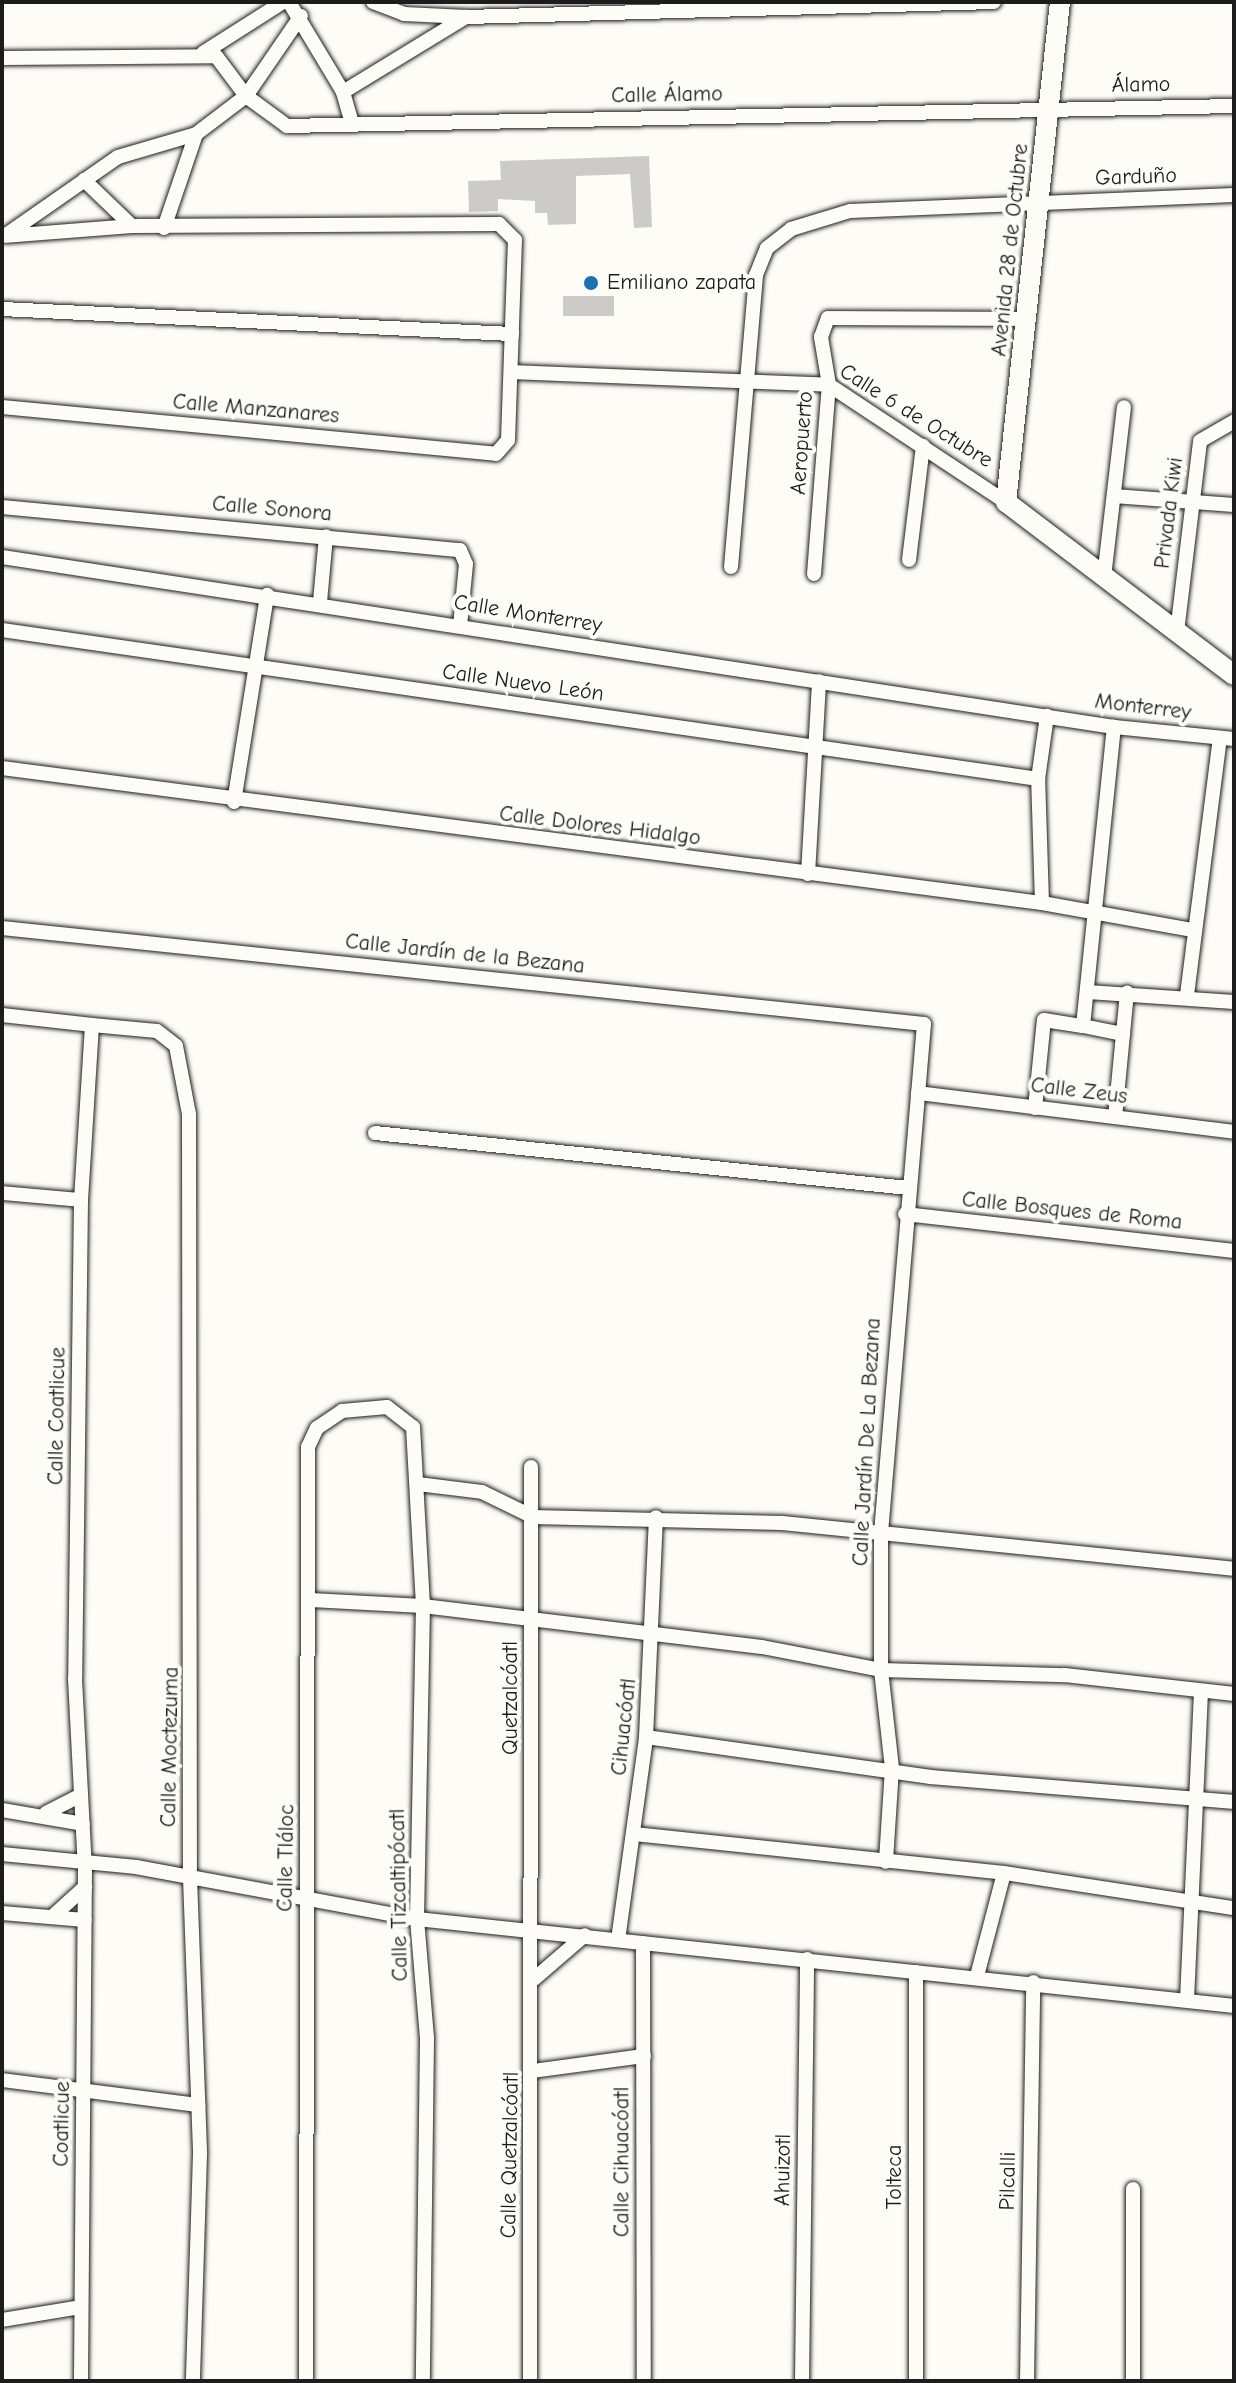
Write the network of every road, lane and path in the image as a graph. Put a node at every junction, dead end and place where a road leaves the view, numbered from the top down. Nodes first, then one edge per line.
1 (286, 2) edge
2 (373, 2) edge
3 (456, 2) edge
4 (994, 2) edge
5 (1060, 2) edge
6 (571, 8) edge
7 (301, 16) junction
8 (467, 17) junction
9 (203, 53) junction
10 (2, 58) edge
11 (343, 92) junction
12 (246, 96) junction
13 (1234, 106) edge
14 (1048, 109) junction
15 (352, 124) junction
16 (196, 134) junction
17 (84, 180) junction
18 (1234, 195) edge
19 (1040, 203) junction
20 (132, 226) junction
21 (164, 228) junction
22 (4, 236) edge
23 (2, 309) edge
24 (1028, 319) junction
25 (512, 334) junction
26 (511, 372) junction
27 (744, 381) junction
28 (829, 385) junction
29 (2, 407) edge
30 (1124, 407) dead end
31 (1234, 421) edge
32 (923, 446) junction
33 (1114, 496) junction
34 (1006, 502) junction
35 (1191, 502) junction
36 (1234, 505) edge
37 (2, 507) edge
38 (326, 536) junction
39 (2, 557) edge
40 (909, 560) dead end
41 (731, 567) dead end
42 (814, 574) dead end
43 (1104, 577) junction
44 (267, 595) junction
45 (320, 602) junction
46 (460, 626) junction
47 (2, 630) edge
48 (1177, 632) junction
49 (253, 667) junction
50 (1234, 675) edge
51 (819, 681) junction
52 (1047, 716) junction
53 (1114, 727) junction
54 (1227, 738) edge
55 (814, 745) junction
56 (2, 768) edge
57 (1038, 779) junction
58 (234, 802) junction
59 (808, 874) junction
60 (1042, 903) junction
61 (1092, 914) junction
62 (2, 928) edge
63 (1192, 930) junction
64 (1088, 992) junction
65 (1127, 993) junction
66 (1187, 995) junction
67 (1233, 1006) edge
68 (2, 1015) edge
69 (924, 1024) joint
70 (92, 1025) junction
71 (1083, 1026) junction
72 (1123, 1034) junction
73 (918, 1093) junction
74 (1035, 1108) junction
75 (1115, 1117) junction
76 (1234, 1132) edge
77 (375, 1133) dead end
78 (908, 1188) junction
79 (2, 1193) edge
80 (81, 1200) junction
81 (905, 1214) junction
82 (1234, 1251) edge
83 (401, 1411) joint
84 (531, 1467) dead end
85 (418, 1484) junction
86 (533, 1517) junction
87 (656, 1517) junction
88 (881, 1533) junction
89 (1234, 1569) edge
90 (311, 1600) junction
91 (423, 1606) junction
92 (532, 1620) junction
93 (654, 1637) junction
94 (881, 1670) junction
95 (1201, 1691) junction
96 (1234, 1694) edge
97 (646, 1737) junction
98 (892, 1768) junction
99 (81, 1795) junction
100 (1196, 1798) junction
101 (1234, 1802) edge
102 (2, 1810) edge
103 (46, 1813) junction
104 (83, 1824) junction
105 (634, 1834) junction
106 (2, 1854) edge
107 (886, 1862) junction
108 (85, 1867) junction
109 (1004, 1873) junction
110 (190, 1878) junction
111 (85, 1887) junction
112 (307, 1902) junction
113 (1192, 1902) junction
114 (1234, 1908) edge
115 (2, 1913) edge
116 (52, 1917) junction
117 (417, 1919) junction
118 (85, 1920) junction
119 (534, 1929) junction
120 (585, 1935) junction
121 (618, 1940) junction
122 (643, 1943) junction
123 (807, 1959) junction
124 (916, 1972) junction
125 (977, 1976) junction
126 (534, 1979) junction
127 (1033, 1982) junction
128 (1187, 2000) junction
129 (1234, 2006) edge
130 (644, 2056) junction
131 (533, 2071) junction
132 (2, 2080) edge
133 (85, 2087) junction
134 (198, 2105) junction
135 (1133, 2189) dead end
136 (81, 2307) junction
137 (2, 2320) edge
138 (81, 2381) edge
139 (193, 2381) edge
140 (306, 2381) edge
141 (423, 2381) edge
142 (530, 2381) edge
143 (644, 2381) edge
144 (802, 2381) edge
145 (916, 2381) edge
146 (1027, 2381) edge
147 (1133, 2381) edge

1 - 7 street
1 - 9 street
2 - 8 street
3 - 8 street
4 - 6 street
5 - 14 street, Avenida 28 de Octubre
6 - 8 street
7 - 11 street
7 - 12 street
8 - 11 street
9 - 10 street
9 - 12 street
11 - 15 street
12 - 15 street, Calle Álamo
12 - 16 street
13 - 14 street, Álamo
14 - 15 street, Calle Álamo
14 - 19 street, Avenida 28 de Octubre
16 - 17 street
16 - 21 street
17 - 20 street
17 - 22 street
18 - 19 street, Garduño
19 - 24 street, Avenida 28 de Octubre
19 - 27 street, Garduño
20 - 21 street
20 - 22 street
21 - 25 street
23 - 25 street
24 - 28 street, Aeropuerto
24 - 34 street, Avenida 28 de Octubre
25 - 26 street
26 - 27 street, Calle 6 de Octubre
26 - 29 street, Calle Manzanares
27 - 28 street, Calle 6 de Octubre
27 - 41 street, Garduño
28 - 32 street, Calle 6 de Octubre
28 - 42 street, Aeropuerto
30 - 33 street
31 - 35 street, Privada Kiwi
32 - 34 street, Calle 6 de Octubre
32 - 40 street
33 - 35 street
33 - 43 street
34 - 43 street, Calle 6 de Octubre
35 - 36 street
35 - 48 street, Privada Kiwi
37 - 38 street, Calle Sonora
38 - 45 street
38 - 46 street, Calle Sonora
39 - 44 street, Calle Monterrey
43 - 48 street, Calle 6 de Octubre
44 - 45 street, Calle Monterrey
44 - 49 street
45 - 46 street, Calle Monterrey
46 - 51 street, Calle Monterrey
47 - 49 street, Calle Nuevo León
48 - 50 street, Calle 6 de Octubre
49 - 55 street, Calle Nuevo León
49 - 58 street
51 - 52 street, Calle Monterrey
51 - 55 street
52 - 53 street, Monterrey
52 - 57 street
53 - 54 street, Monterrey
53 - 61 street
54 - 63 street
55 - 57 street, Calle Nuevo León
55 - 59 street
56 - 58 street, Calle Dolores Hidalgo
57 - 60 street
58 - 59 street, Calle Dolores Hidalgo
59 - 60 street, Calle Dolores Hidalgo
60 - 61 street, Calle Dolores Hidalgo
61 - 63 street, Calle Dolores Hidalgo
61 - 64 street
62 - 69 street, Calle Jardín de la Bezana
63 - 66 street
64 - 65 street
64 - 71 street
65 - 66 street
65 - 72 street
66 - 67 street
68 - 70 street
69 - 73 street, Calle Jardín De La Bezana
70 - 80 street, Calle Coatlicue
70 - 110 street, Calle Moctezuma
71 - 72 street
71 - 74 street
72 - 75 street
73 - 74 street, Calle Zeus
73 - 78 street, Calle Jardín De La Bezana
74 - 75 street, Calle Zeus
75 - 76 street, Calle Zeus
77 - 78 street
78 - 81 street, Calle Jardín De La Bezana
79 - 80 street
80 - 99 street, Calle Coatlicue
81 - 82 street, Calle Bosques de Roma
81 - 88 street, Calle Jardín De La Bezana
83 - 85 street, Calle Tizcaltipócatl
83 - 90 street, Calle Tláloc
84 - 86 street, Quetzalcóatl
85 - 86 street
85 - 91 street, Calle Tizcaltipócatl
86 - 87 street
86 - 92 street, Quetzalcóatl
87 - 88 street
87 - 93 street, Cihuacóatl
88 - 89 street
88 - 94 street, Calle Jardín De La Bezana
90 - 91 street
90 - 112 street, Calle Tláloc
91 - 92 street
91 - 117 street, Calle Tizcaltipócatl
92 - 93 street
92 - 119 street, Quetzalcóatl
93 - 94 street
93 - 97 street, Cihuacóatl
94 - 95 street
94 - 98 street, Calle Jardín De La Bezana
95 - 96 street
95 - 100 street
97 - 98 street
97 - 105 street, Cihuacóatl
98 - 100 street
98 - 107 street, Calle Jardín De La Bezana
99 - 103 street
99 - 104 street, Calle Coatlicue
100 - 101 street
100 - 113 street
102 - 103 street
103 - 104 street
104 - 108 street, Calle Coatlicue
105 - 107 street
105 - 121 street, Cihuacóatl
106 - 108 street
107 - 109 street
108 - 110 street
108 - 111 street, Coatlicue
109 - 113 street
109 - 125 street
110 - 112 street
110 - 134 street, Calle Moctezuma
111 - 116 street
111 - 118 street, Coatlicue
112 - 117 street
112 - 140 street, Calle Tláloc
113 - 114 street
113 - 128 street
115 - 116 street
116 - 118 street
117 - 119 street
117 - 141 street, Calle Tizcaltipócatl
118 - 133 street, Coatlicue
119 - 120 street
119 - 126 street, Calle Quetzalcóatl
120 - 121 street
120 - 126 street
121 - 122 street
122 - 123 street
122 - 130 street, Calle Cihuacóatl
123 - 124 street
123 - 144 street, Ahuizotl
124 - 125 street
124 - 145 street, Tolteca
125 - 127 street
126 - 131 street, Calle Quetzalcóatl
127 - 128 street
127 - 146 street, Pilcalli
128 - 129 street
130 - 131 street
130 - 143 street, Calle Cihuacóatl
131 - 142 street, Calle Quetzalcóatl
132 - 133 street
133 - 134 street
133 - 136 street, Coatlicue
134 - 139 street, Calle Moctezuma
135 - 147 street
136 - 137 street
136 - 138 street, Coatlicue

